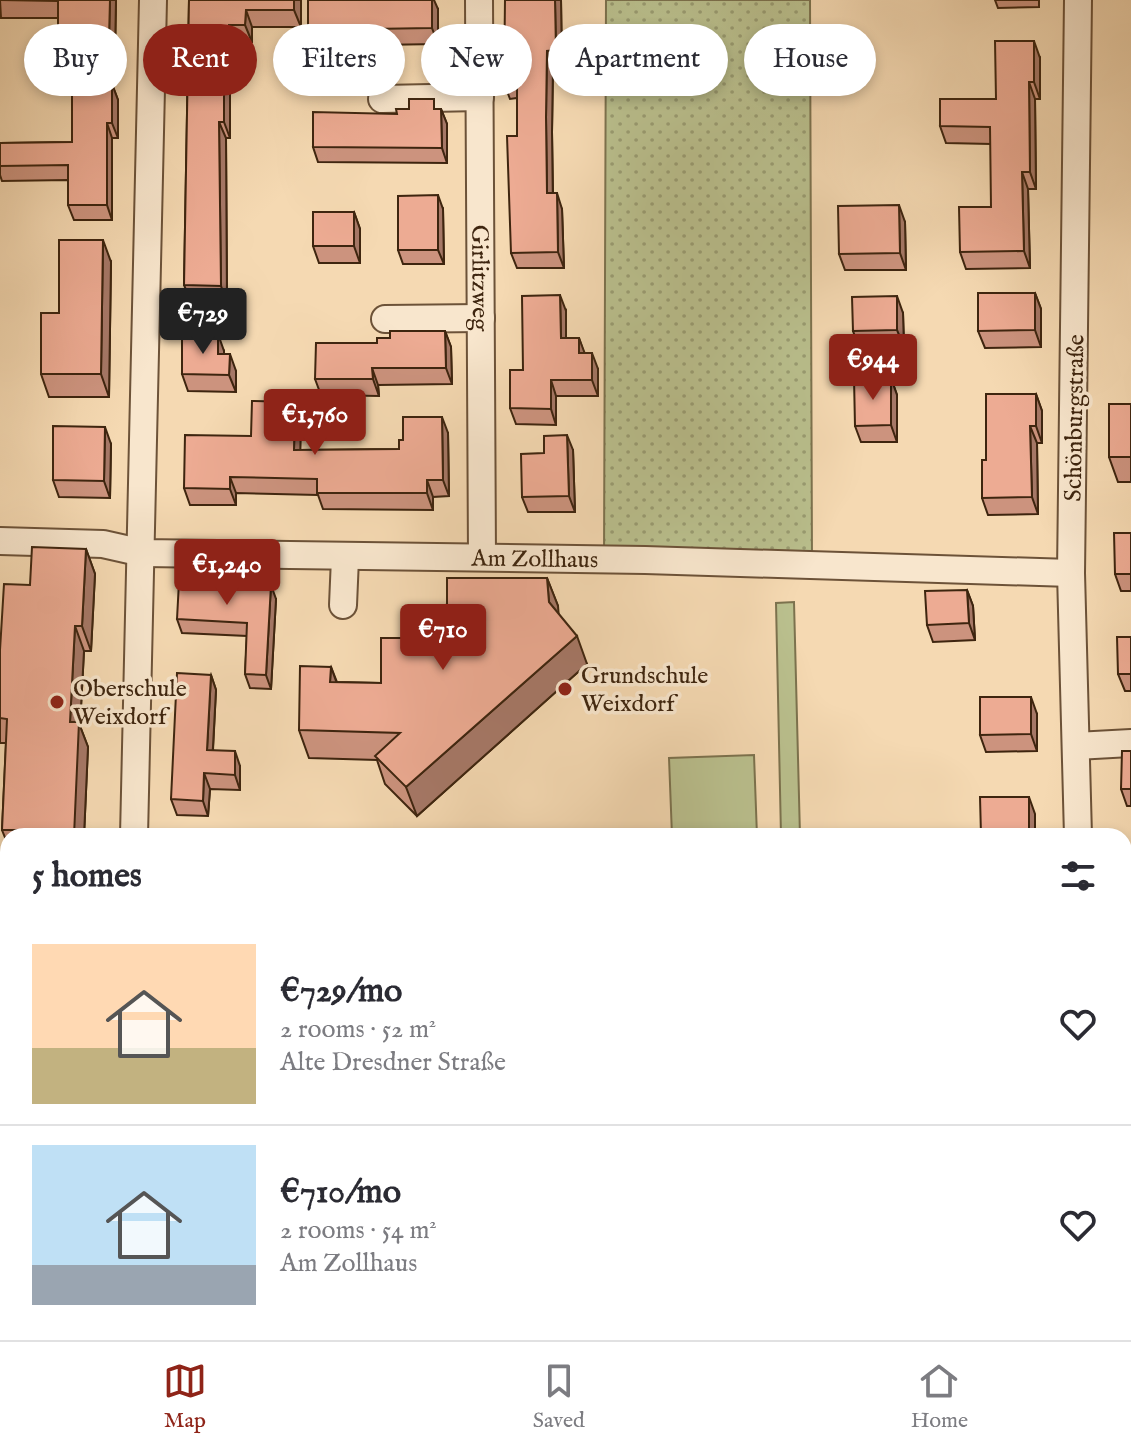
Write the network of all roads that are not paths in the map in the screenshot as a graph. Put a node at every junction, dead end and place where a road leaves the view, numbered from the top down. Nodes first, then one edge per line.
1 (153, 0) edge
2 (479, 0) edge
3 (1078, 0) edge
4 (480, 97) junction
5 (382, 99) dead end
6 (481, 318) junction
7 (385, 319) dead end
8 (0, 541) edge
9 (143, 553) junction
10 (482, 557) junction
11 (345, 558) junction
12 (1071, 573) junction
13 (343, 605) dead end
14 (1131, 743) edge
15 (1076, 746) junction
16 (134, 828) edge
17 (1078, 828) edge

1 - 9 street
2 - 4 street, Girlitzweg
3 - 12 street, Schönburgstraße
4 - 5 street
4 - 6 street, Girlitzweg
6 - 7 street
6 - 10 street, Girlitzweg
8 - 9 street, Am Zollhaus
9 - 11 street, Am Zollhaus
9 - 16 street
10 - 11 street, Am Zollhaus
10 - 12 street, Am Zollhaus
11 - 13 street
12 - 15 street, Schönburgstraße
14 - 15 street
15 - 17 street, Schönburgstraße

